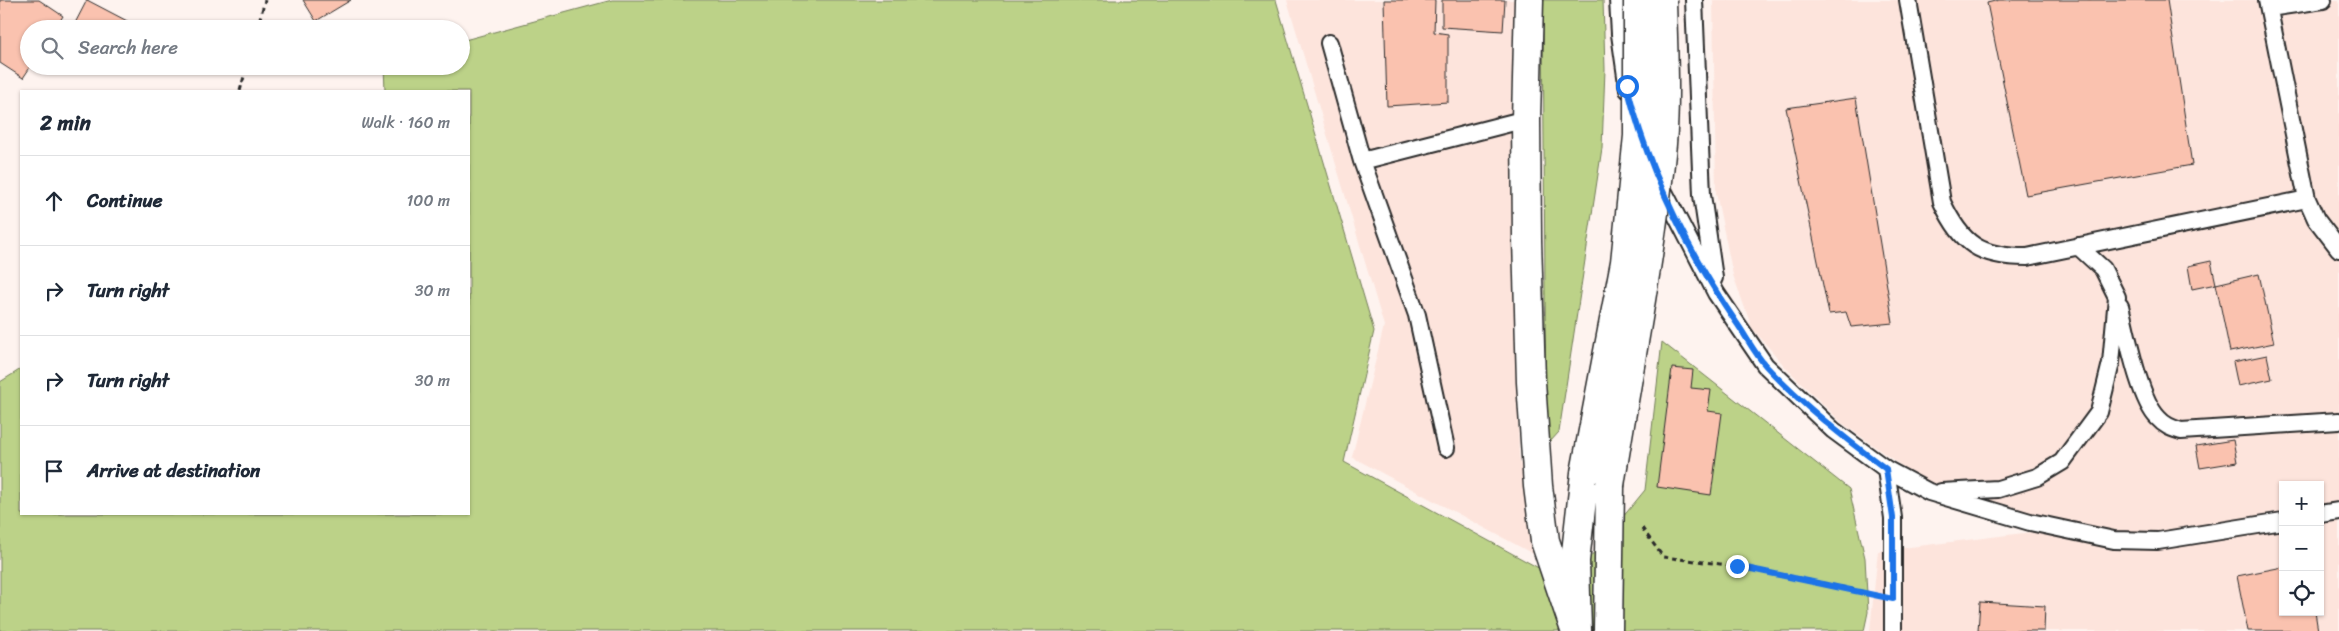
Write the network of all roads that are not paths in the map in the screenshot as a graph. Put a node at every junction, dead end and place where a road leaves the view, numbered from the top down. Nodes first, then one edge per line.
1 (1529, 0) edge
2 (1618, 0) edge
3 (1638, 0) edge
4 (1662, 0) edge
5 (1694, 0) edge
6 (1908, 0) edge
7 (2323, 0) edge
8 (2268, 4) edge
9 (1329, 43) dead end
10 (1526, 119) junction
11 (1362, 160) junction
12 (2307, 199) junction
13 (2078, 246) junction
14 (2339, 249) edge
15 (1716, 293) junction
16 (2117, 297) junction
17 (2339, 420) edge
18 (1446, 448) dead end
19 (1886, 469) junction
20 (1929, 492) junction
21 (1610, 494) junction
22 (1582, 500) junction
23 (2339, 511) edge
24 (2324, 513) edge
25 (2279, 521) edge
26 (1576, 631) edge
27 (1608, 631) edge
28 (1893, 631) edge

1 - 10 street
2 - 15 lane
3 - 22 street, bridge
4 - 21 street, bridge
5 - 15 lane
6 - 13 lane
7 - 8 lane
8 - 12 lane
9 - 11 lane
10 - 11 lane
10 - 26 street
11 - 18 lane
12 - 13 lane
12 - 14 lane
13 - 16 lane
15 - 19 lane
16 - 17 lane
16 - 20 lane
19 - 20 lane
19 - 28 lane
20 - 25 lane
21 - 22 street
21 - 27 street
22 - 26 street
23 - 24 lane

